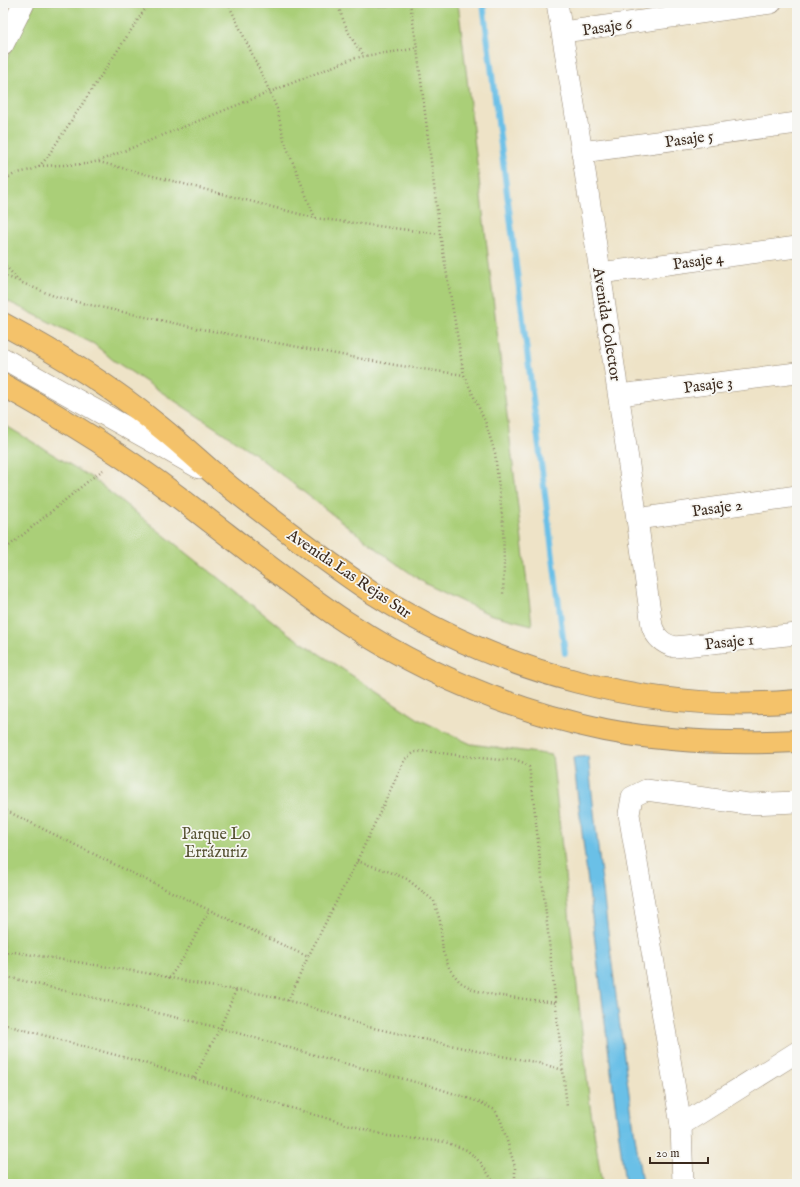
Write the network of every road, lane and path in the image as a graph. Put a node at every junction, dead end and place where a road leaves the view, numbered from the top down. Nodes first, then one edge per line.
1 (24, 3) edge
2 (150, 3) edge
3 (228, 3) edge
4 (337, 3) edge
5 (410, 3) edge
6 (557, 3) edge
7 (771, 3) edge
8 (563, 32) junction
9 (3, 45) edge
10 (417, 48) junction
11 (364, 56) junction
12 (270, 92) junction
13 (797, 124) edge
14 (582, 152) junction
15 (99, 162) junction
16 (39, 166) junction
17 (3, 183) edge
18 (315, 218) junction
19 (440, 234) junction
20 (797, 247) edge
21 (3, 263) edge
22 (600, 273) junction
23 (3, 275) edge
24 (20, 282) junction
25 (3, 324) edge
26 (3, 358) edge
27 (797, 373) edge
28 (464, 374) junction
29 (3, 385) edge
30 (619, 396) junction
31 (103, 470) dead end
32 (228, 485) junction
33 (797, 496) edge
34 (637, 519) junction
35 (3, 551) edge
36 (503, 596) dead end
37 (797, 634) edge
38 (662, 642) joint
39 (797, 701) edge
40 (797, 741) edge
41 (797, 802) edge
42 (3, 809) edge
43 (357, 861) junction
44 (209, 910) junction
45 (3, 952) edge
46 (308, 957) junction
47 (3, 976) edge
48 (169, 978) junction
49 (236, 990) junction
50 (288, 1001) junction
51 (556, 1003) junction
52 (3, 1024) edge
53 (220, 1028) junction
54 (797, 1052) edge
55 (563, 1070) junction
56 (194, 1078) junction
57 (567, 1107) dead end
58 (681, 1125) junction
59 (495, 1184) edge
60 (515, 1184) edge
61 (683, 1184) edge

1 - 9 street
2 - 16 path
3 - 12 path
4 - 11 path
5 - 10 path
6 - 8 street, Avenida Colector
7 - 8 street, Pasaje 6
8 - 14 street, Avenida Colector
10 - 11 path
10 - 19 path
11 - 12 path
12 - 15 path
12 - 18 path
13 - 14 street, Pasaje 5
14 - 22 street, Avenida Colector
15 - 16 path
15 - 18 path
16 - 17 path
18 - 19 path
19 - 28 path
20 - 22 street, Pasaje 4
21 - 24 path
22 - 30 street, Avenida Colector
23 - 24 path
24 - 28 path
25 - 32 main road, Avenida Las Rejas Sur
26 - 32 street
27 - 30 street, Pasaje 3
28 - 36 path
29 - 40 main road
30 - 34 street, Avenida Colector
31 - 35 path
32 - 39 main road, Avenida Las Rejas Sur
33 - 34 street, Pasaje 2
34 - 38 street, Avenida Colector
37 - 38 street, Pasaje 1
41 - 58 street
42 - 44 path
43 - 46 path
43 - 51 path
43 - 51 path
44 - 46 path
44 - 48 path
45 - 48 path
46 - 50 path
47 - 53 path
48 - 49 path
49 - 50 path
49 - 53 path
50 - 55 path
51 - 55 path
52 - 56 path
53 - 56 path
53 - 60 path
54 - 58 street
55 - 57 path
56 - 59 path
58 - 61 street

